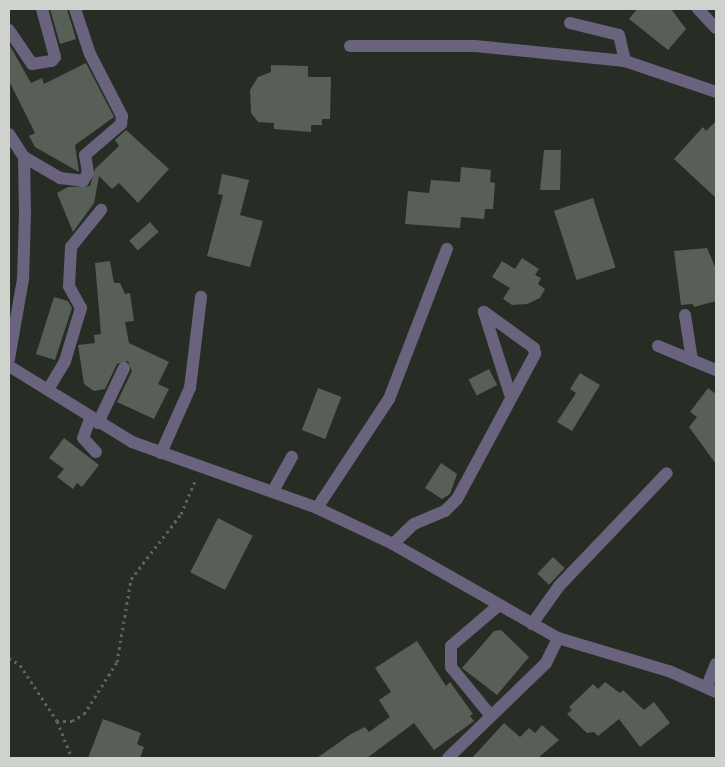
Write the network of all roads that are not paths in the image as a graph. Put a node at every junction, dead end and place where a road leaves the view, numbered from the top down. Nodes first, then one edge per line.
1 (42, 9) edge
2 (75, 9) edge
3 (698, 9) edge
4 (570, 23) dead end
5 (716, 28) edge
6 (9, 30) edge
7 (350, 46) dead end
8 (625, 61) junction
9 (716, 92) edge
10 (9, 134) edge
11 (24, 157) junction
12 (100, 210) dead end
13 (446, 249) dead end
14 (201, 297) dead end
15 (685, 315) dead end
16 (658, 346) dead end
17 (9, 359) edge
18 (692, 360) junction
19 (9, 366) edge
20 (124, 368) dead end
21 (716, 370) edge
22 (48, 388) junction
23 (511, 397) junction
24 (94, 421) junction
25 (96, 452) dead end
26 (161, 453) junction
27 (292, 457) dead end
28 (667, 473) dead end
29 (272, 491) junction
30 (317, 508) junction
31 (393, 544) junction
32 (499, 605) junction
33 (532, 624) junction
34 (558, 638) junction
35 (716, 664) edge
36 (712, 689) edge
37 (491, 716) junction
38 (448, 758) edge

1 - 6 street
2 - 11 street
3 - 5 street
4 - 8 street
7 - 8 street
8 - 9 street
10 - 11 street
11 - 17 street
12 - 22 street
13 - 30 street
14 - 26 street
15 - 18 street
16 - 18 street
18 - 21 street
19 - 22 street
20 - 24 street
22 - 24 street
23 - 23 street
23 - 31 street
24 - 25 street
24 - 26 street
26 - 29 street
27 - 29 street
28 - 33 street
29 - 30 street
30 - 31 street
31 - 32 street
32 - 33 street
32 - 37 street
33 - 34 street
34 - 36 street
34 - 37 street
35 - 36 street
37 - 38 street

